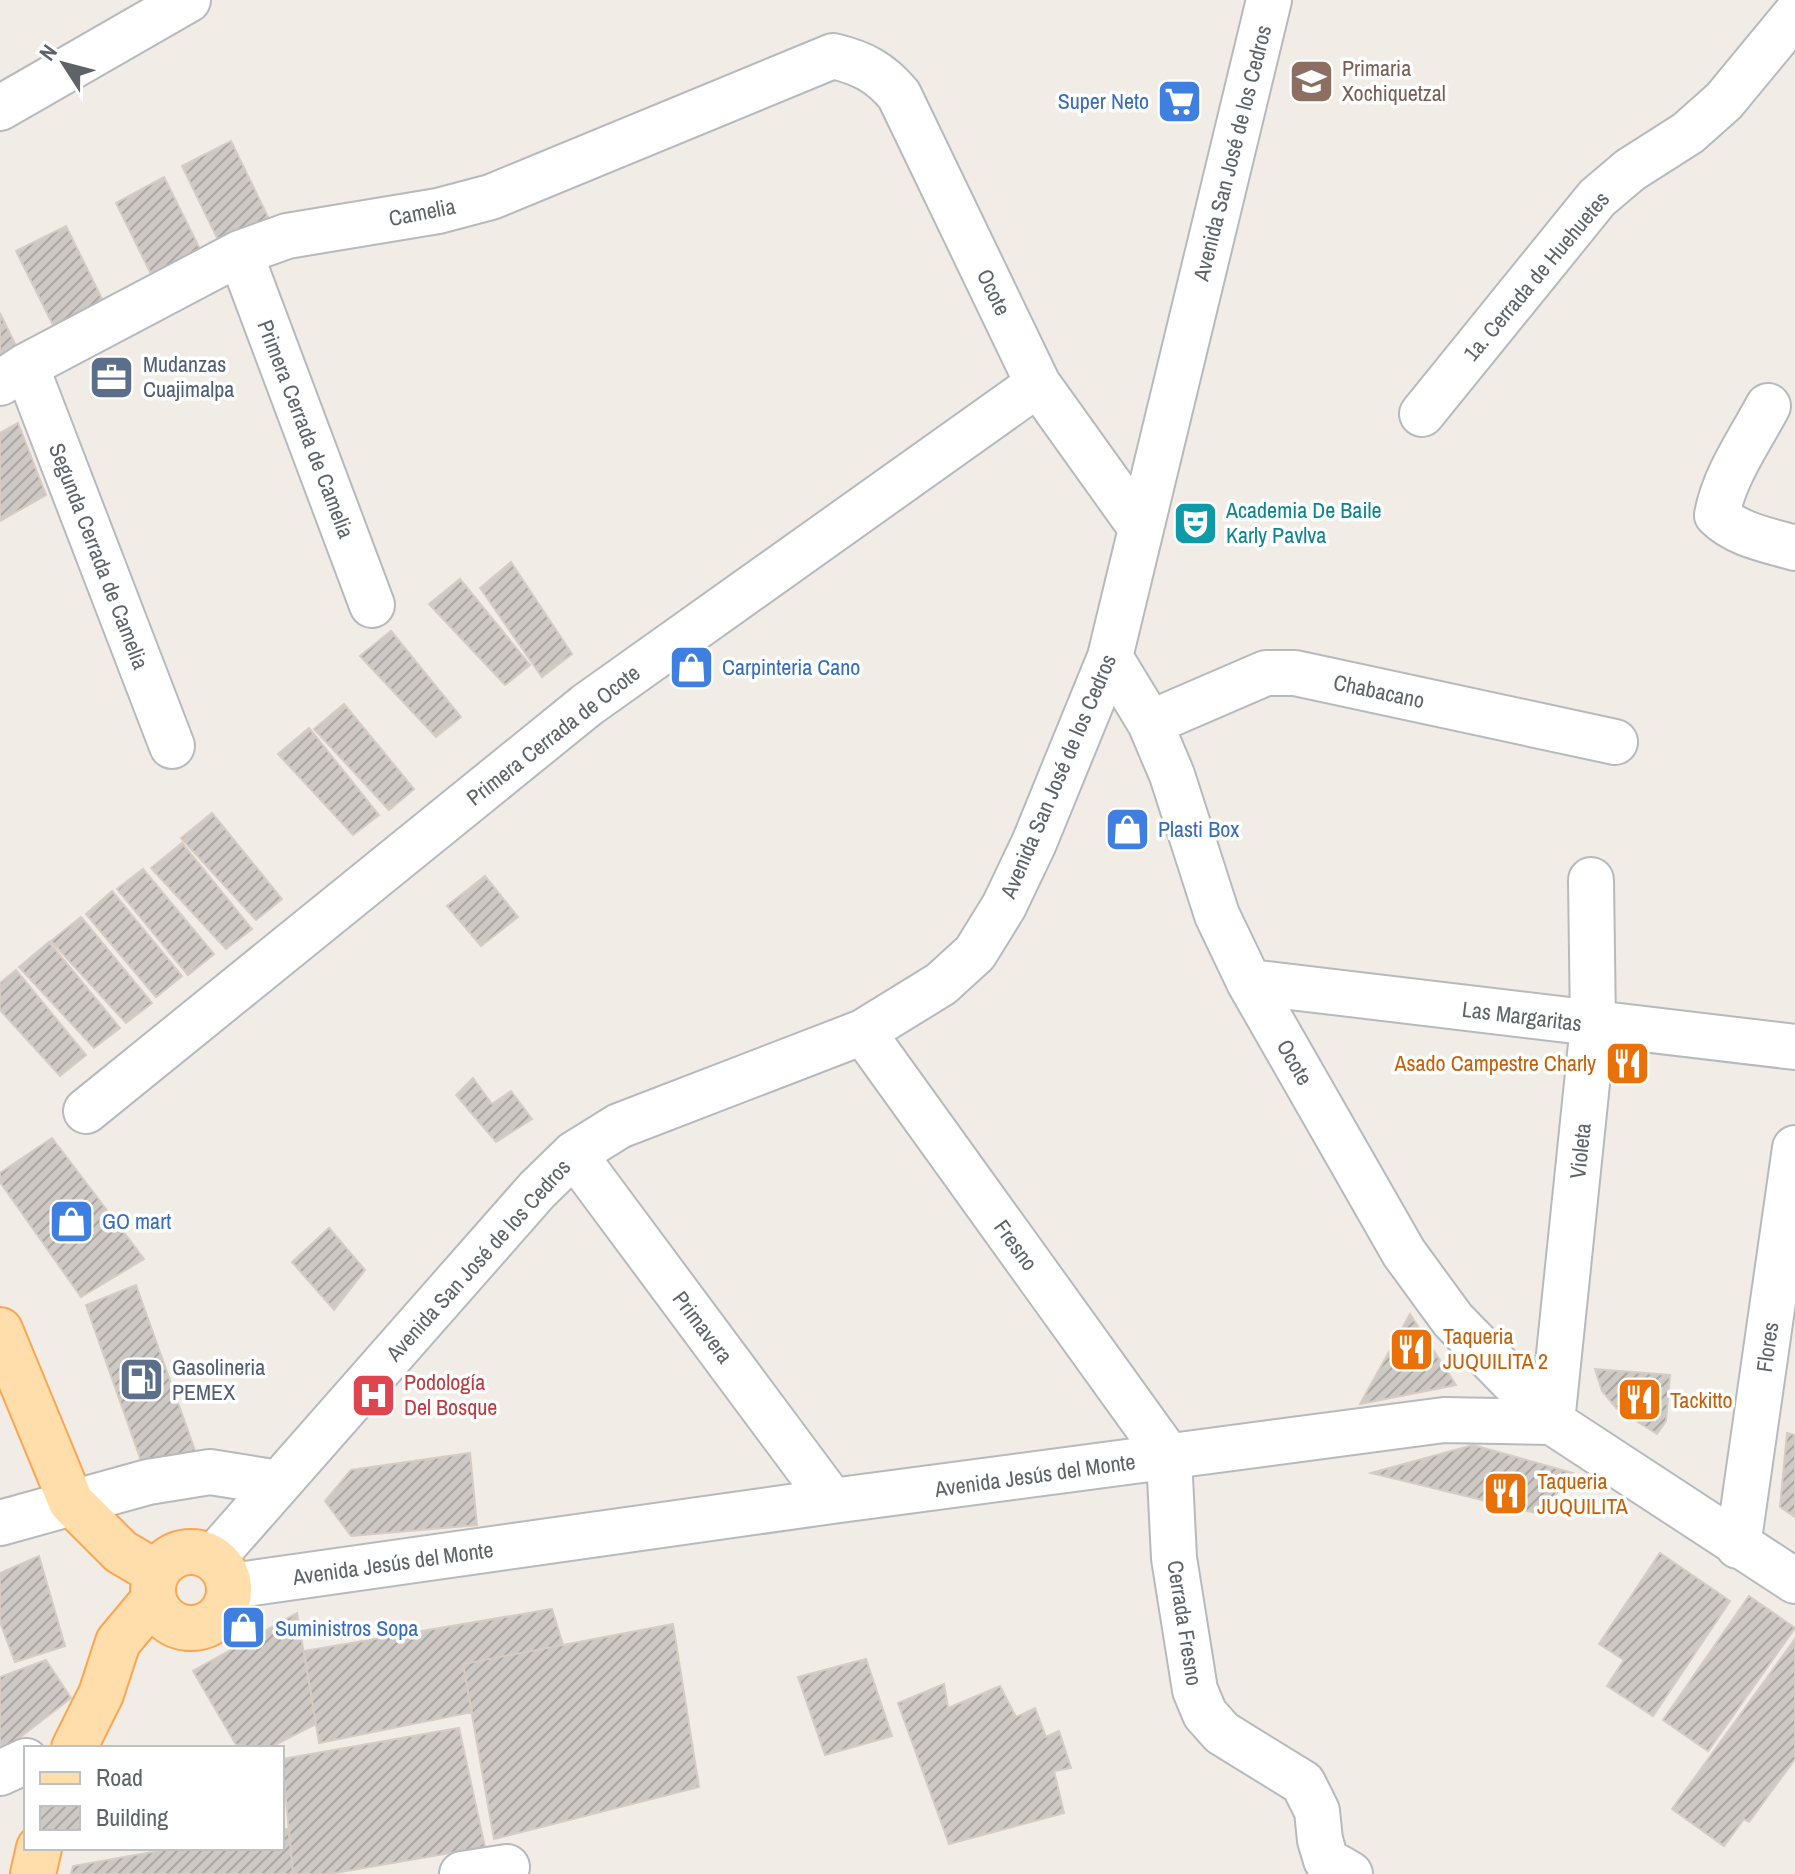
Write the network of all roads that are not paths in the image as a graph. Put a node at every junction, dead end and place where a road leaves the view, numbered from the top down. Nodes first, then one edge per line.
1 (188, 0) edge
2 (1269, 0) edge
3 (1795, 15) edge
4 (852, 60) joint
5 (0, 108) edge
6 (240, 253) junction
7 (13, 374) edge
8 (1038, 384) junction
9 (1768, 406) dead end
10 (1422, 414) dead end
11 (1141, 528) junction
12 (1795, 548) edge
13 (372, 605) dead end
14 (1110, 657) junction
15 (1150, 723) junction
16 (1615, 742) dead end
17 (172, 746) dead end
18 (1591, 880) dead end
19 (1249, 982) junction
20 (1593, 1025) junction
21 (863, 1032) junction
22 (1795, 1047) edge
23 (86, 1111) dead end
24 (1795, 1148) edge
25 (574, 1154) junction
26 (0, 1330) edge
27 (1552, 1422) junction
28 (1169, 1457) junction
29 (279, 1483) junction
30 (832, 1501) junction
31 (71, 1502) junction
32 (0, 1523) edge
33 (1738, 1546) junction
34 (222, 1571) junction
35 (1795, 1581) edge
36 (161, 1598) junction
37 (69, 1744) edge
38 (24, 1762) edge
39 (0, 1773) edge
40 (39, 1850) edge
41 (507, 1867) dead end
42 (33, 1874) edge
43 (462, 1874) edge
44 (1350, 1874) edge

1 - 5 street
2 - 11 street, Avenida San José de los Cedros
3 - 10 street, 1a. Cerrada de Huehuetes
4 - 6 street, Camelia
4 - 8 street, Ocote
6 - 7 street, Camelia
6 - 13 street, Primera Cerrada de Camelia
7 - 17 street, Segunda Cerrada de Camelia
8 - 11 street, Ocote
8 - 23 street, Primera Cerrada de Ocote
9 - 12 street
11 - 14 street, Avenida San José de los Cedros
14 - 15 street, Ocote
14 - 21 street, Avenida San José de los Cedros
15 - 16 street, Chabacano
15 - 19 street, Ocote
18 - 20 street, Violeta
19 - 20 street, Las Margaritas
19 - 27 street, Ocote
20 - 22 street, Las Margaritas
20 - 27 street, Violeta
21 - 25 street, Avenida San José de los Cedros
21 - 28 street, Fresno
24 - 33 street, Flores
25 - 29 street, Avenida San José de los Cedros
25 - 30 street, Primavera
26 - 31 main road
27 - 28 street, Avenida Jesús del Monte
27 - 33 street
28 - 30 street, Avenida Jesús del Monte
28 - 44 street, Cerrada Fresno
29 - 31 street
29 - 34 street, Avenida San José de los Cedros
30 - 34 street, Avenida Jesús del Monte
31 - 32 street
31 - 36 main road
33 - 35 street
34 - 36 main road
34 - 36 main road
36 - 37 main road
38 - 39 street
40 - 42 main road
41 - 43 street

